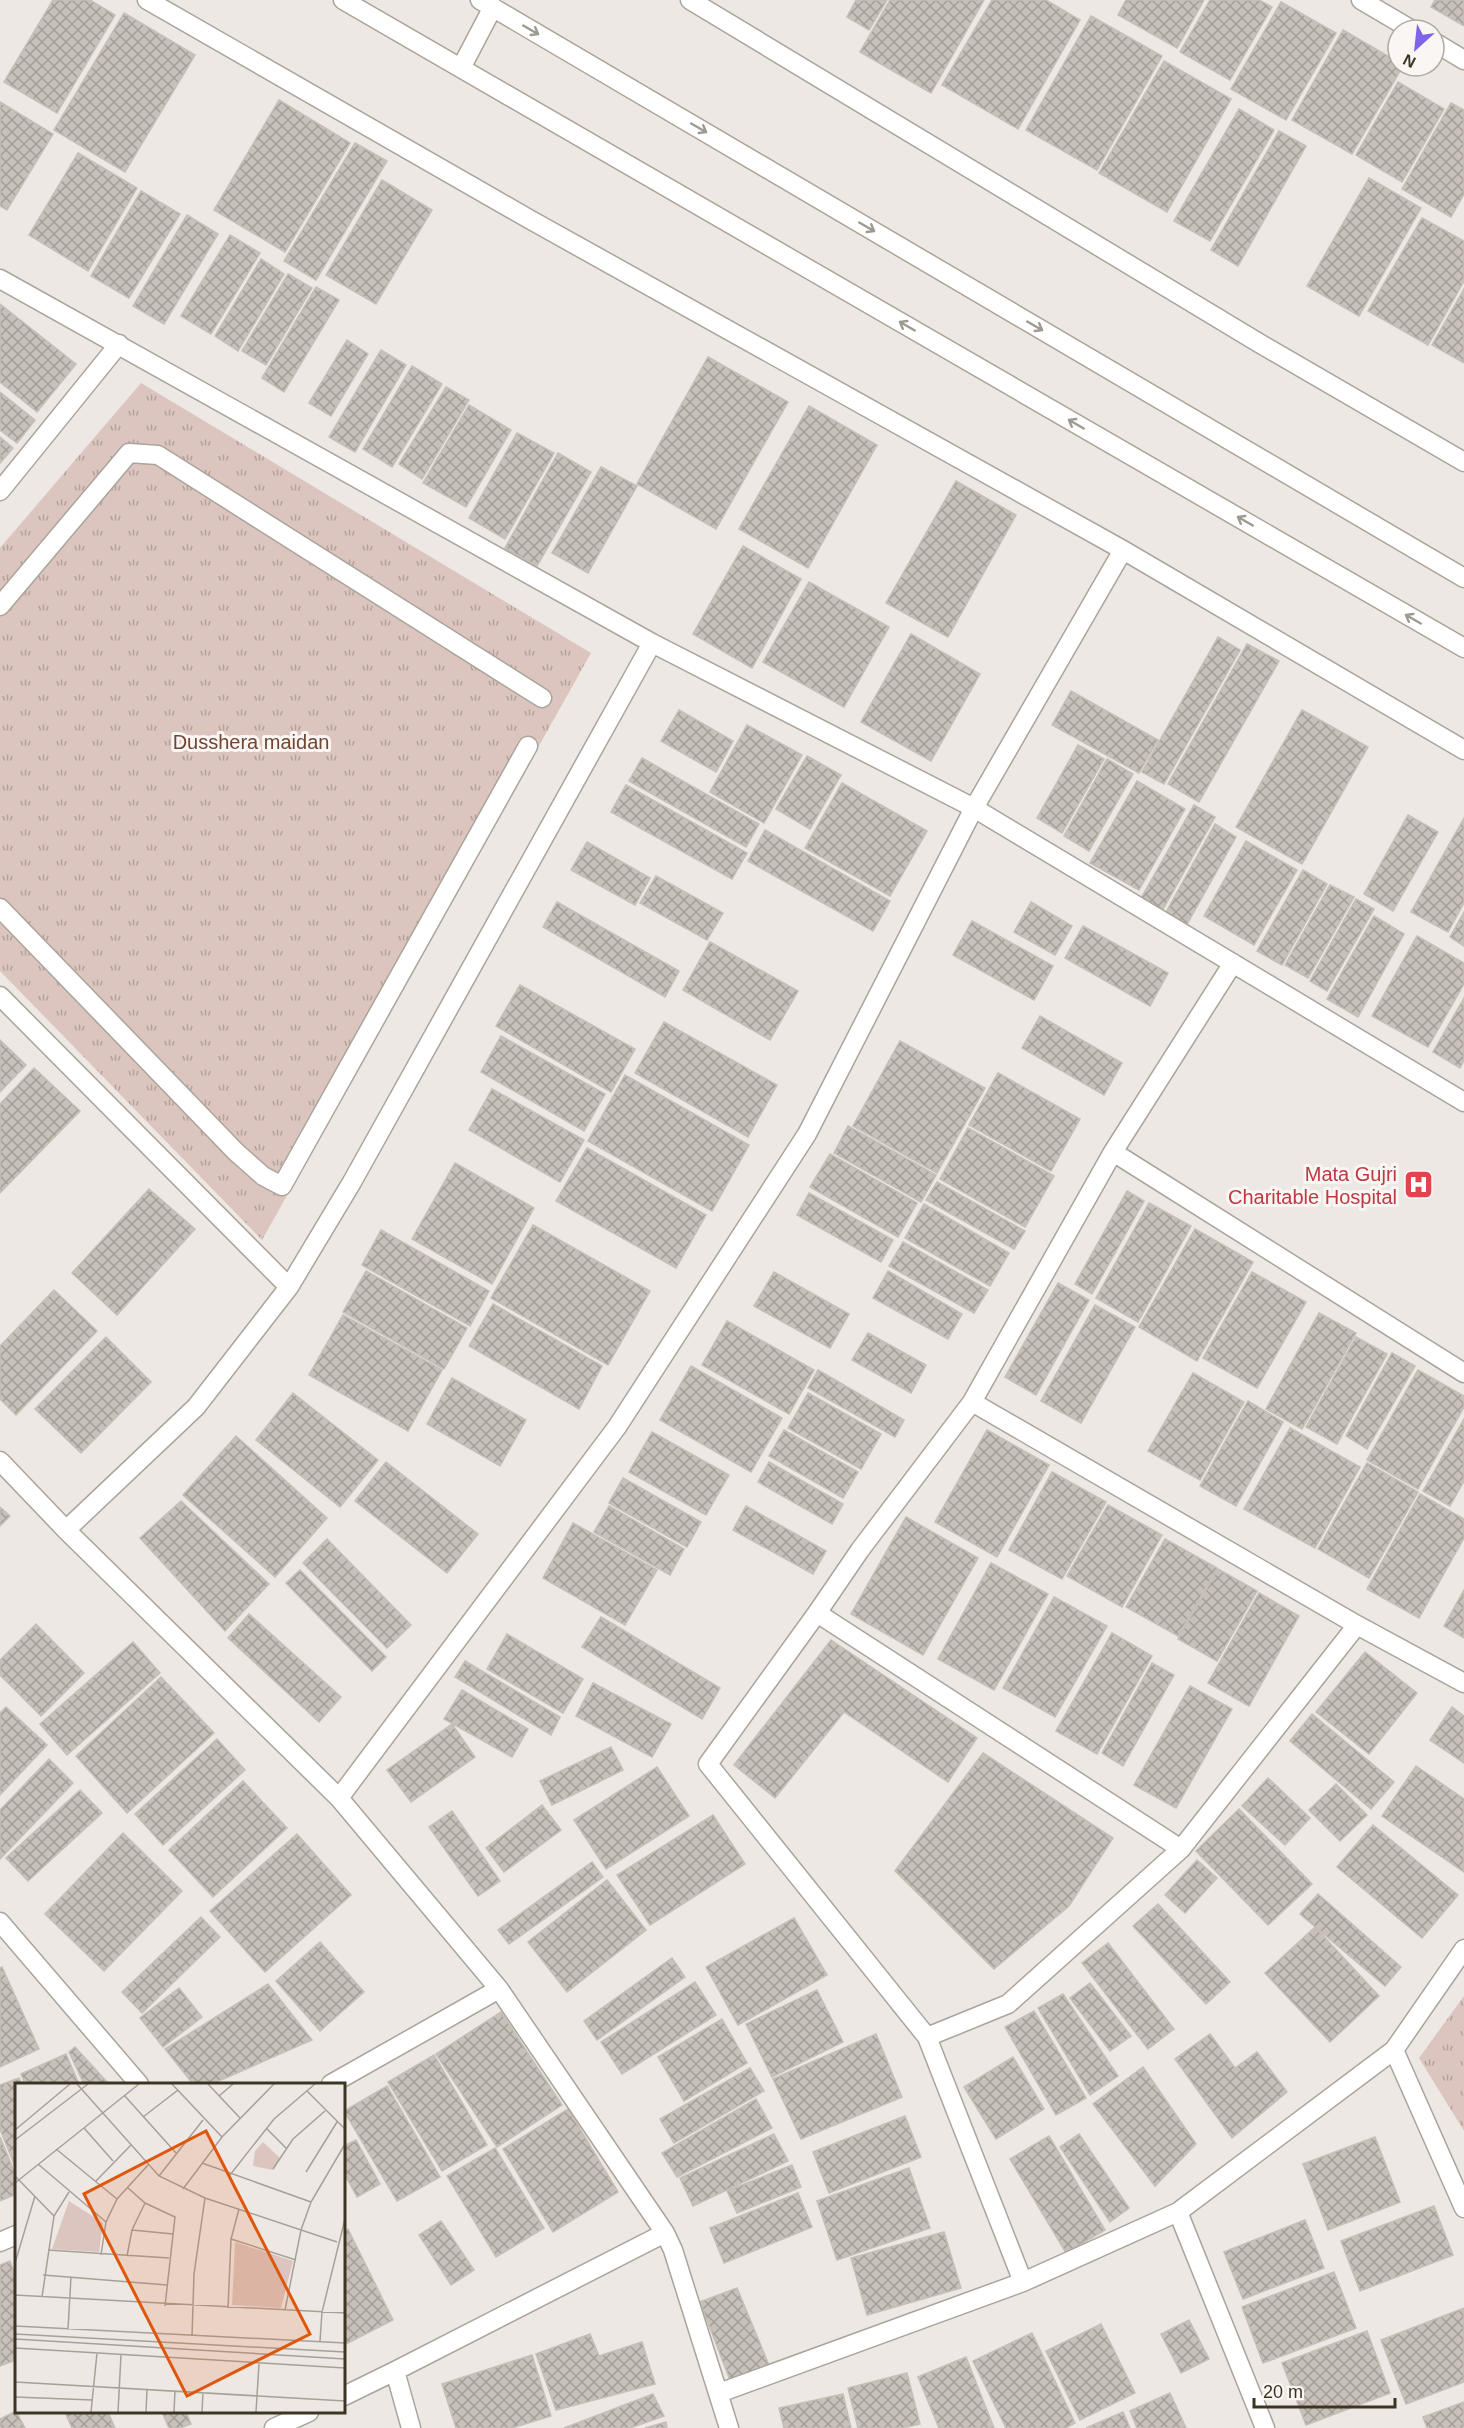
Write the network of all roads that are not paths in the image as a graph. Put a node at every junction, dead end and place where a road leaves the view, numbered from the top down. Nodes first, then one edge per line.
1 (147, 0) edge
2 (343, 0) edge
3 (690, 0) edge
4 (1360, 0) edge
5 (487, 4) edge
6 (1392, 18) edge
7 (1446, 49) edge
8 (1464, 60) edge
9 (461, 68) junction
10 (0, 279) edge
11 (119, 344) junction
12 (1464, 462) edge
13 (0, 491) edge
14 (1123, 550) junction
15 (1464, 578) edge
16 (0, 606) edge
17 (652, 643) junction
18 (1464, 648) edge
19 (542, 698) dead end
20 (528, 746) dead end
21 (1464, 750) edge
22 (974, 808) junction
23 (0, 908) edge
24 (1233, 963) junction
25 (0, 996) edge
26 (1464, 1102) edge
27 (1113, 1152) junction
28 (289, 1287) junction
29 (1464, 1372) edge
30 (972, 1402) junction
31 (0, 1461) edge
32 (66, 1530) junction
33 (817, 1613) junction
34 (1357, 1625) junction
35 (1464, 1683) edge
36 (339, 1798) junction
37 (1181, 1849) junction
38 (0, 1922) edge
39 (1464, 1949) edge
40 (499, 1989) junction
41 (927, 2037) junction
42 (1394, 2050) junction
43 (138, 2083) edge
44 (334, 2083) edge
45 (1464, 2208) edge
46 (1178, 2212) junction
47 (665, 2234) junction
48 (15, 2235) edge
49 (0, 2242) edge
50 (1023, 2282) junction
51 (395, 2372) junction
52 (719, 2393) junction
53 (345, 2396) edge
54 (307, 2413) edge
55 (274, 2428) edge
56 (411, 2428) edge
57 (729, 2428) edge
58 (1265, 2428) edge

1 - 14 street
2 - 9 street
3 - 12 street
4 - 6 street
5 - 9 street
5 -> 15 street
7 - 8 street
18 -> 9 street
10 - 11 street
11 - 13 street
11 - 17 street
14 - 21 street
14 - 22 street
16 - 19 street
17 - 22 street
17 - 28 street
20 - 23 street
22 - 24 street
22 - 36 street
24 - 26 street
24 - 27 street
25 - 28 street
27 - 29 street
27 - 30 street
28 - 32 street
30 - 33 street
30 - 34 street
31 - 32 street
32 - 36 street
33 - 37 street
33 - 41 street
34 - 35 street
34 - 37 street
36 - 40 street
37 - 41 street
38 - 43 street
39 - 42 street
40 - 44 street
40 - 47 street
41 - 50 street
42 - 45 street
42 - 46 street
46 - 50 street
46 - 58 street
47 - 51 street
47 - 52 street
48 - 49 street
50 - 52 street
51 - 53 street
51 - 56 street
52 - 57 street
54 - 55 street

